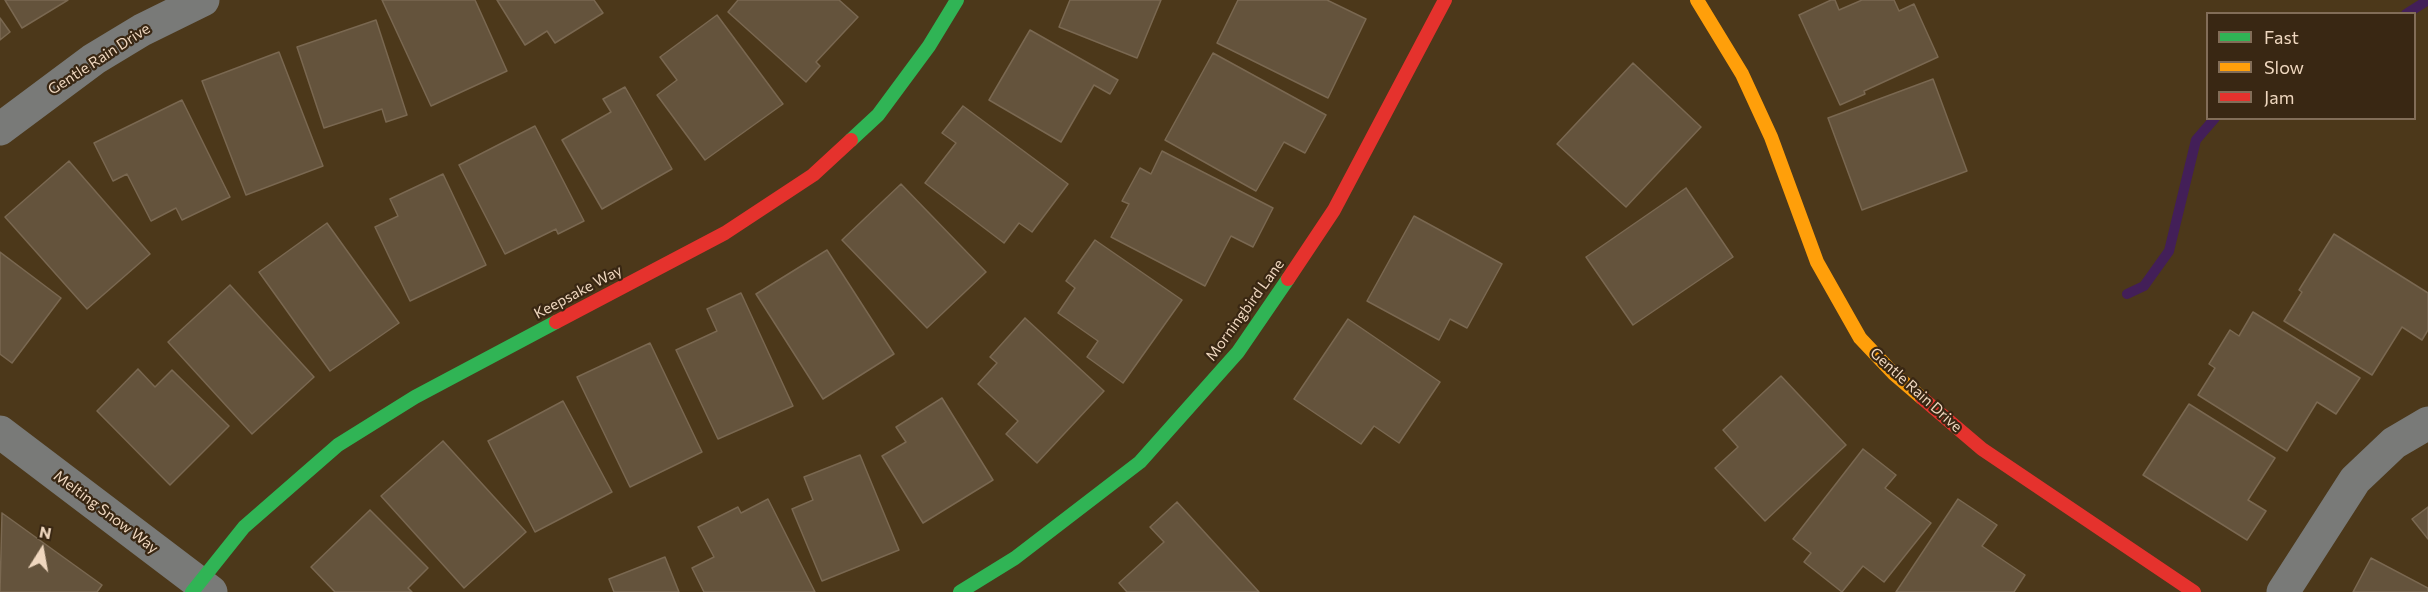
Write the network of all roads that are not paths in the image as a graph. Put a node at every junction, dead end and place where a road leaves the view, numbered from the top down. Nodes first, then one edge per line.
1 (203, 0) edge
2 (957, 0) edge
3 (1444, 0) edge
4 (1697, 0) edge
5 (0, 129) edge
6 (2428, 423) edge
7 (0, 432) edge
8 (201, 589) edge
9 (960, 592) edge
10 (2194, 592) edge
11 (2283, 592) edge

1 - 5 street, Gentle Rain Drive
2 - 8 street, Keepsake Way
3 - 9 street, Morningbird Lane
4 - 10 street, Gentle Rain Drive
6 - 11 street
7 - 8 street, Melting Snow Way

